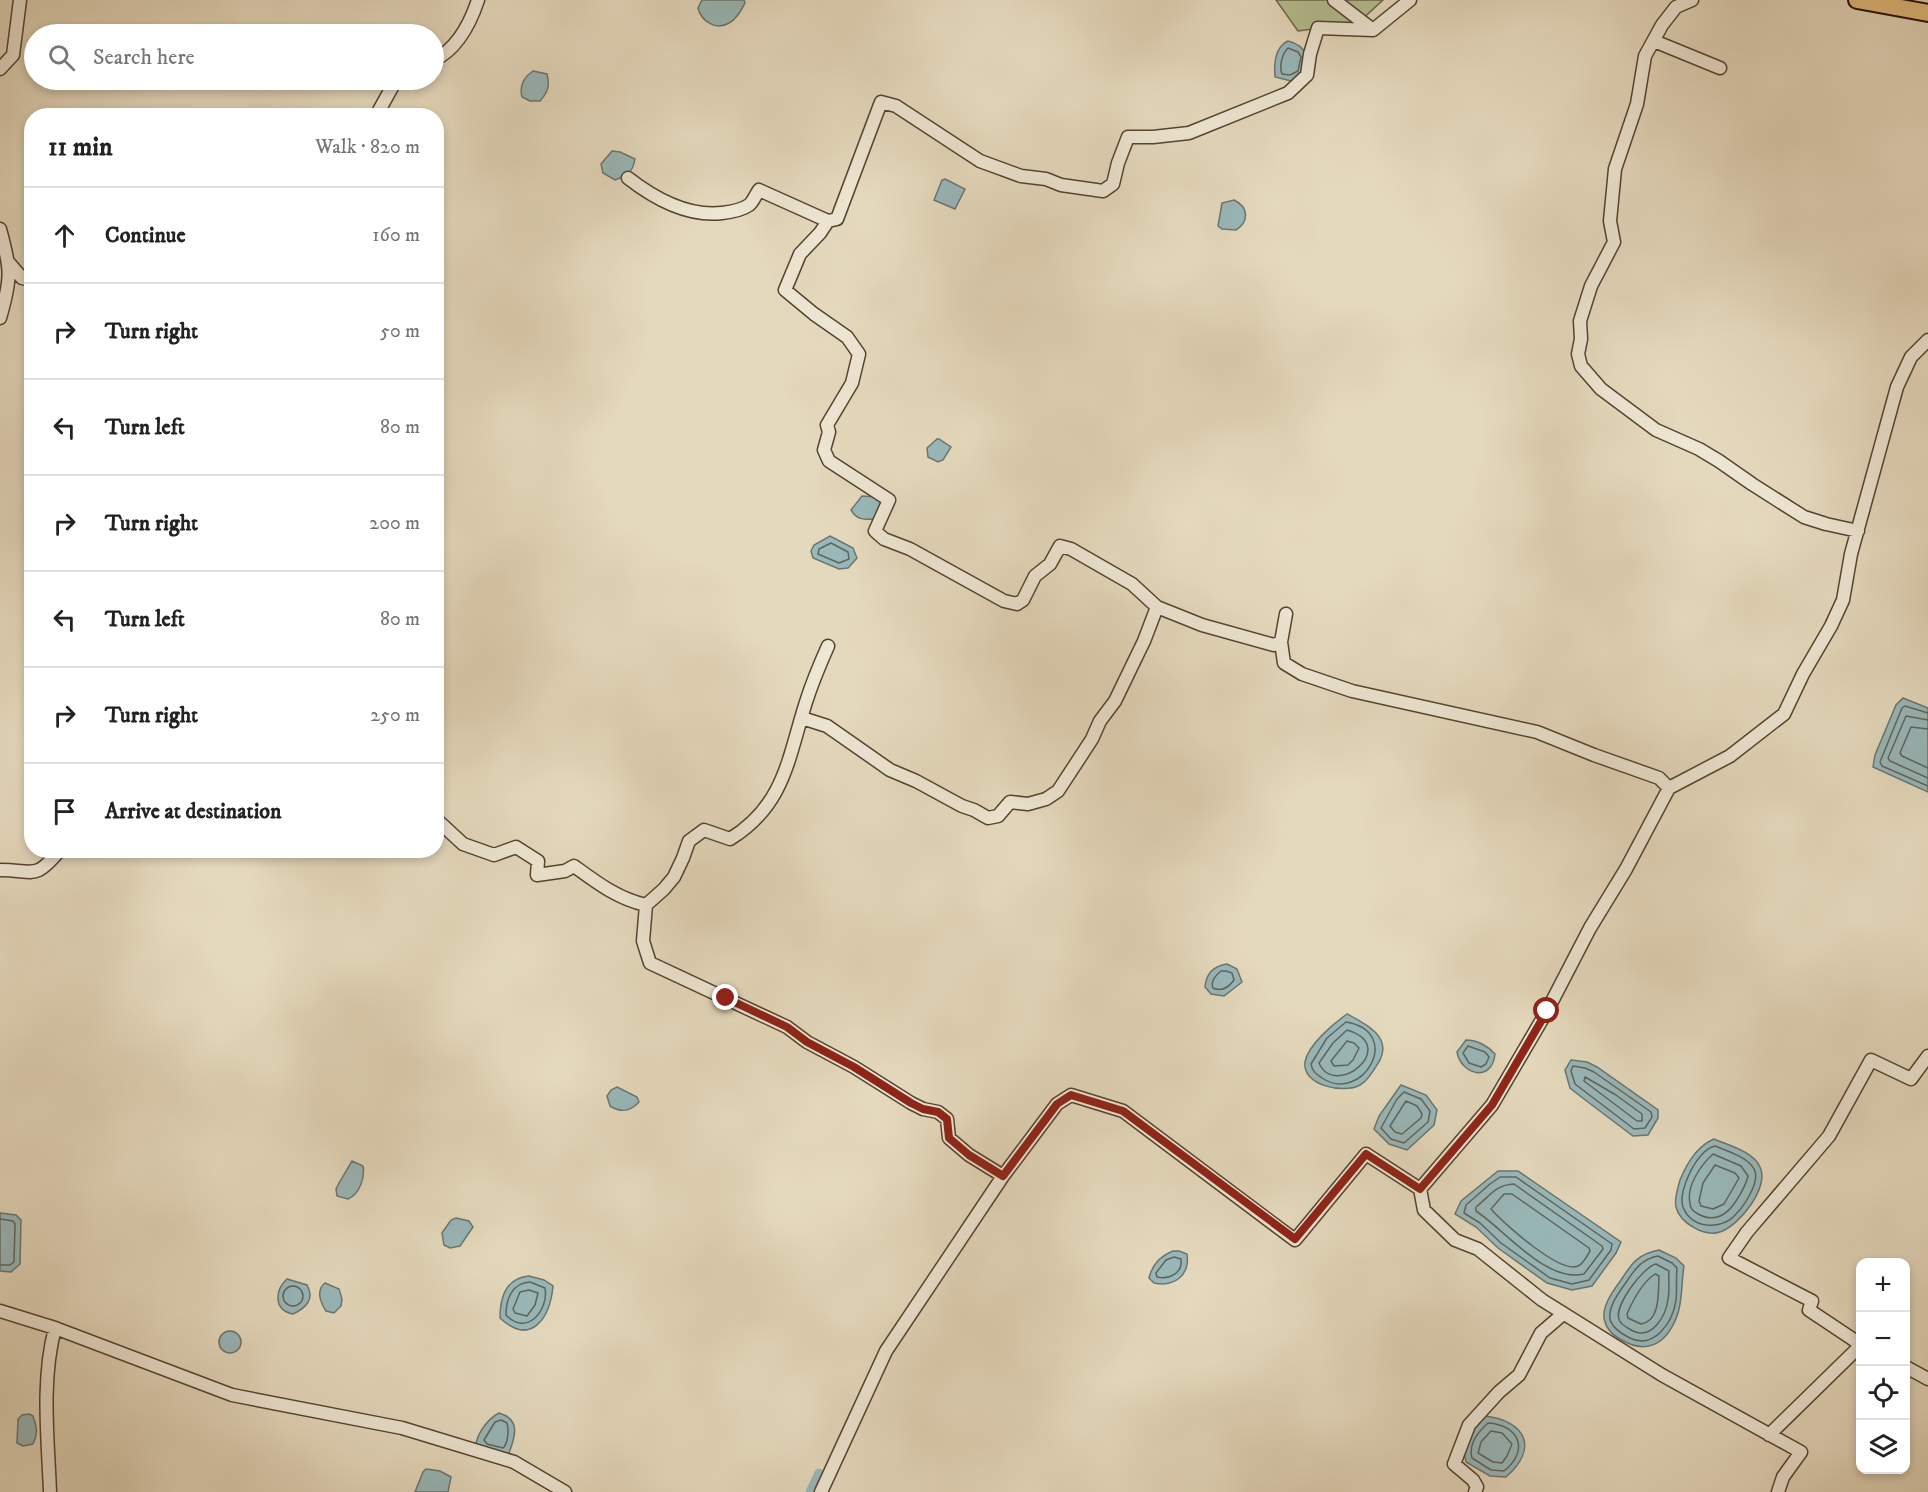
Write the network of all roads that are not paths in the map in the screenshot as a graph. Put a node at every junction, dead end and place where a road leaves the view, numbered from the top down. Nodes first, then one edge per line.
1 (20, 0) edge
2 (478, 0) edge
3 (1334, 0) edge
4 (1410, 0) edge
5 (1692, 0) edge
6 (1857, 0) edge
7 (1928, 13) edge
8 (1373, 30) junction
9 (1653, 41) junction
10 (444, 52) edge
11 (1720, 68) dead end
12 (0, 69) edge
13 (390, 90) edge
14 (380, 108) edge
15 (627, 178) dead end
16 (828, 221) junction
17 (0, 229) edge
18 (9, 263) junction
19 (24, 278) edge
20 (0, 318) edge
21 (1928, 340) edge
22 (1858, 531) junction
23 (1157, 607) junction
24 (1286, 614) dead end
25 (1281, 642) junction
26 (828, 646) dead end
27 (802, 718) junction
28 (1669, 788) junction
29 (444, 826) edge
30 (53, 858) edge
31 (0, 870) edge
32 (646, 905) junction
33 (1928, 1056) edge
34 (1003, 1176) junction
35 (1420, 1189) junction
36 (0, 1311) edge
37 (1563, 1314) junction
38 (55, 1328) junction
39 (1856, 1342) edge
40 (1856, 1349) edge
41 (1910, 1370) edge
42 (1928, 1379) edge
43 (1768, 1435) junction
44 (50, 1492) edge
45 (565, 1492) edge
46 (821, 1492) edge
47 (1475, 1492) edge
48 (1778, 1492) edge

1 - 12 street
2 - 10 street
3 - 8 street
4 - 8 street
5 - 9 street
6 - 7 main road
8 - 16 street
9 - 11 street
9 - 22 street
13 - 14 street
15 - 16 street
16 - 23 street
17 - 18 street
18 - 19 street
18 - 20 street
21 - 22 street
22 - 28 street
23 - 25 street
23 - 27 street
24 - 25 street
25 - 28 street
26 - 27 street
27 - 32 street
28 - 35 street
29 - 32 street
30 - 31 street
32 - 34 street
33 - 39 street
34 - 35 street
34 - 46 street
35 - 37 street
36 - 38 street
37 - 43 street
37 - 47 street
38 - 44 street
38 - 45 street
40 - 43 street
41 - 42 street
43 - 48 street

